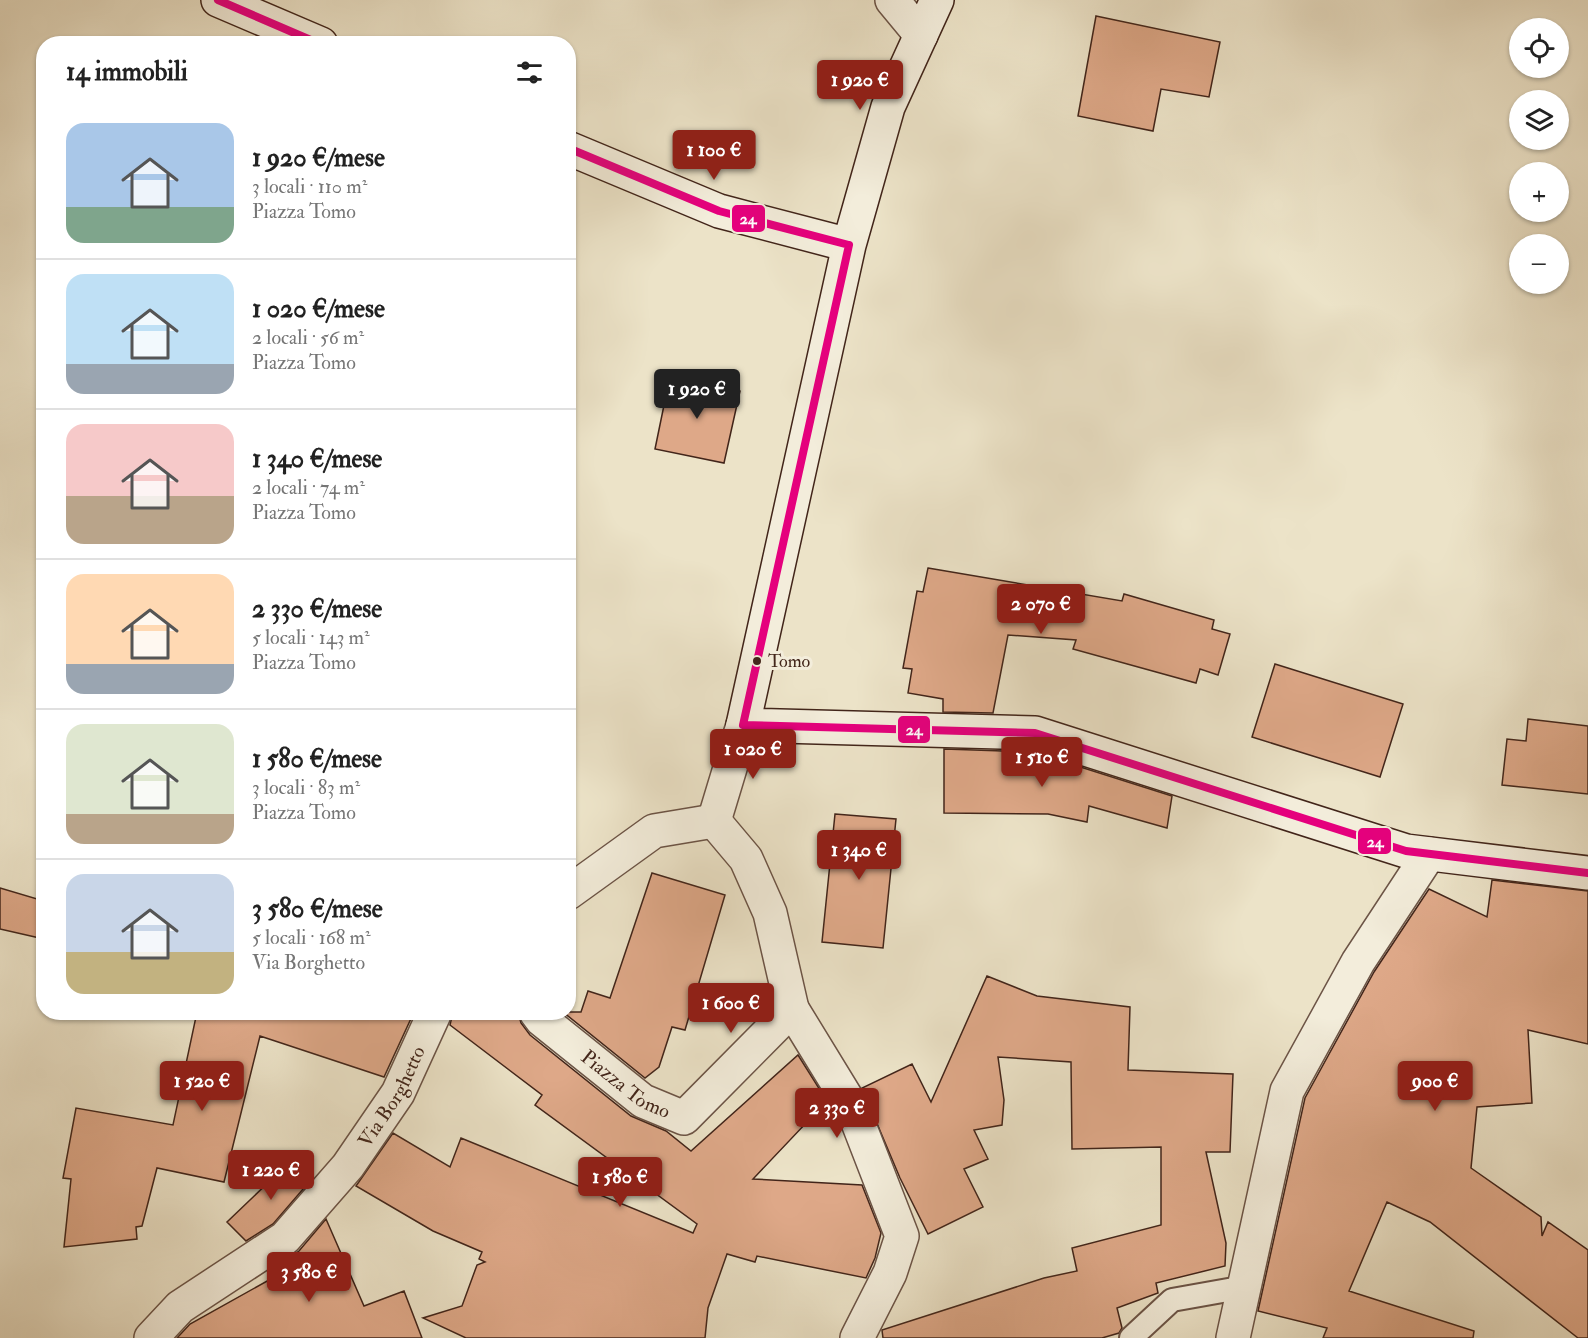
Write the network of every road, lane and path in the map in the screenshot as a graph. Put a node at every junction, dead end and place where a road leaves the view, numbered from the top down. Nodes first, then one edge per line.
1 (218, 0) edge
2 (892, 0) edge
3 (937, 0) edge
4 (921, 35) junction
5 (302, 36) edge
6 (576, 151) edge
7 (849, 245) junction
8 (743, 725) junction
9 (714, 821) junction
10 (1429, 854) junction
11 (1588, 873) edge
12 (576, 886) edge
13 (792, 1009) junction
14 (431, 1020) edge
15 (542, 1020) edge
16 (1245, 1287) junction
17 (151, 1338) edge
18 (857, 1338) edge
19 (1131, 1338) edge
20 (1233, 1338) edge

1 - 5 street
2 - 4 street
3 - 4 street
4 - 7 street
6 - 7 street
7 - 8 street
8 - 9 street
8 - 10 street
9 - 12 street
9 - 13 street
10 - 11 street
10 - 16 street
13 - 15 street, Piazza Tomo
13 - 18 street
14 - 17 street, Via Borghetto
16 - 19 lane
16 - 20 street

